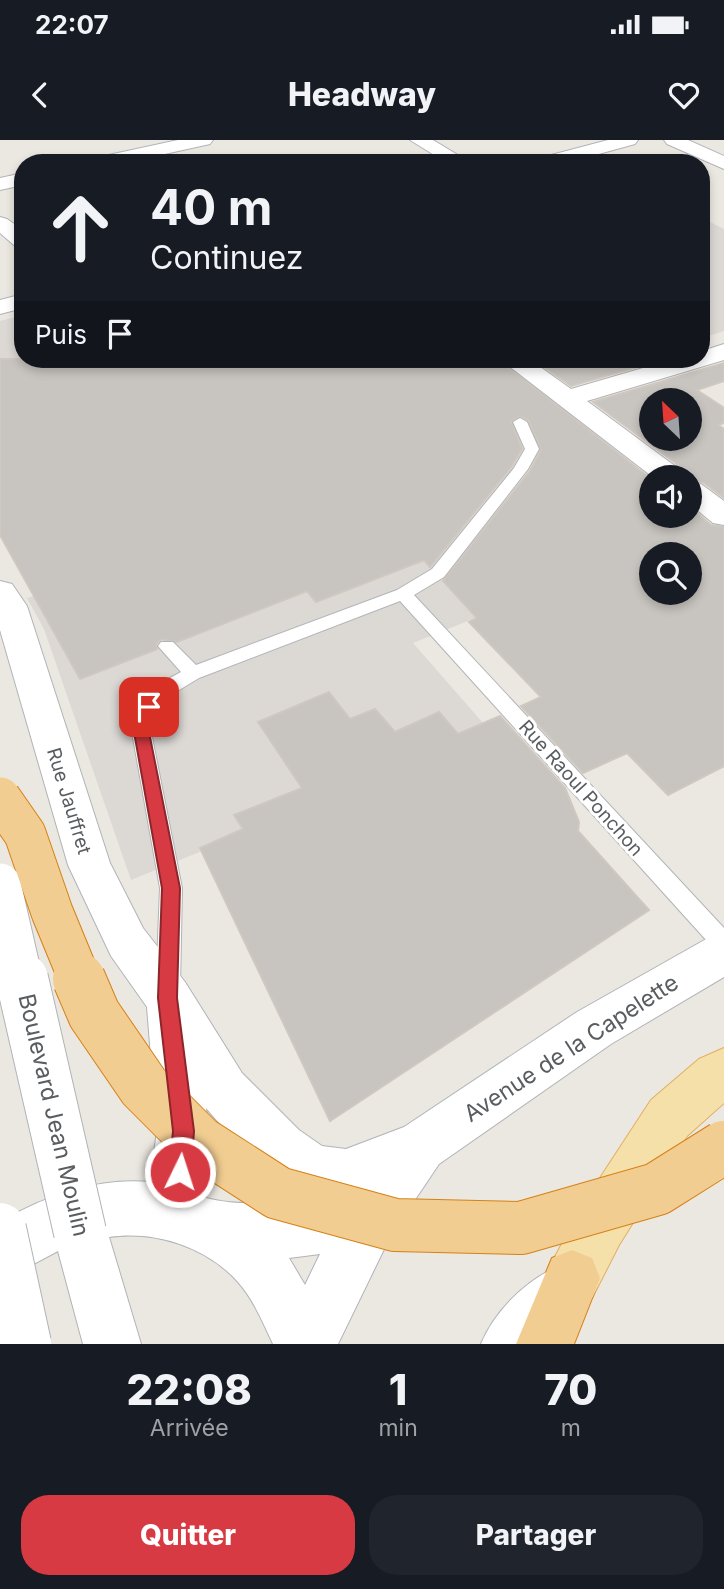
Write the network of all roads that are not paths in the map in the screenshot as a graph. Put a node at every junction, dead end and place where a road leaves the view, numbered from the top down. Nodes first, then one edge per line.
1 (204, 140) edge
2 (419, 140) edge
3 (629, 140) edge
4 (673, 140) edge
5 (139, 154) edge
6 (445, 154) edge
7 (577, 154) edge
8 (704, 154) edge
9 (0, 223) edge
10 (14, 235) edge
11 (525, 368) edge
12 (671, 368) edge
13 (567, 399) junction
14 (520, 422) dead end
15 (656, 465) edge
16 (702, 499) edge
17 (724, 516) edge
18 (0, 592) edge
19 (403, 594) junction
20 (167, 646) dead end
21 (193, 673) junction
22 (0, 798) edge
23 (0, 884) edge
24 (724, 944) edge
25 (724, 953) edge
26 (168, 998) junction
27 (724, 1073) edge
28 (421, 1146) junction
29 (724, 1147) edge
30 (191, 1219) junction
31 (0, 1229) edge
32 (0, 1254) edge
33 (572, 1278) junction
34 (25, 1344) edge
35 (112, 1344) edge
36 (307, 1344) edge
37 (510, 1344) edge
38 (545, 1344) edge

1 - 5 street
2 - 6 street
3 - 7 street
4 - 8 street
9 - 10 street
11 - 13 street
12 - 13 street
13 - 15 street
14 - 19 lane, Rue Jauffret
16 - 17 street
18 - 26 street, Rue Jauffret
19 - 21 lane, Rue Jauffret
19 - 24 lane, Rue Raoul Ponchon
20 - 21 lane
21 - 26 lane, Rue Jauffret
22 - 29 highway, bridge
23 - 35 street, Boulevard Jean Moulin, bridge
25 - 28 street, Avenue de la Capelette
26 - 28 street, Rue Jauffret
26 - 30 street, Rue Jauffret
27 - 33 main road
28 - 30 street, Avenue de la Capelette
28 - 36 street, Avenue de la Capelette
30 - 32 street, Avenue de la Capelette
30 - 36 street
31 - 34 street, bridge
33 - 37 street
33 - 38 highway

